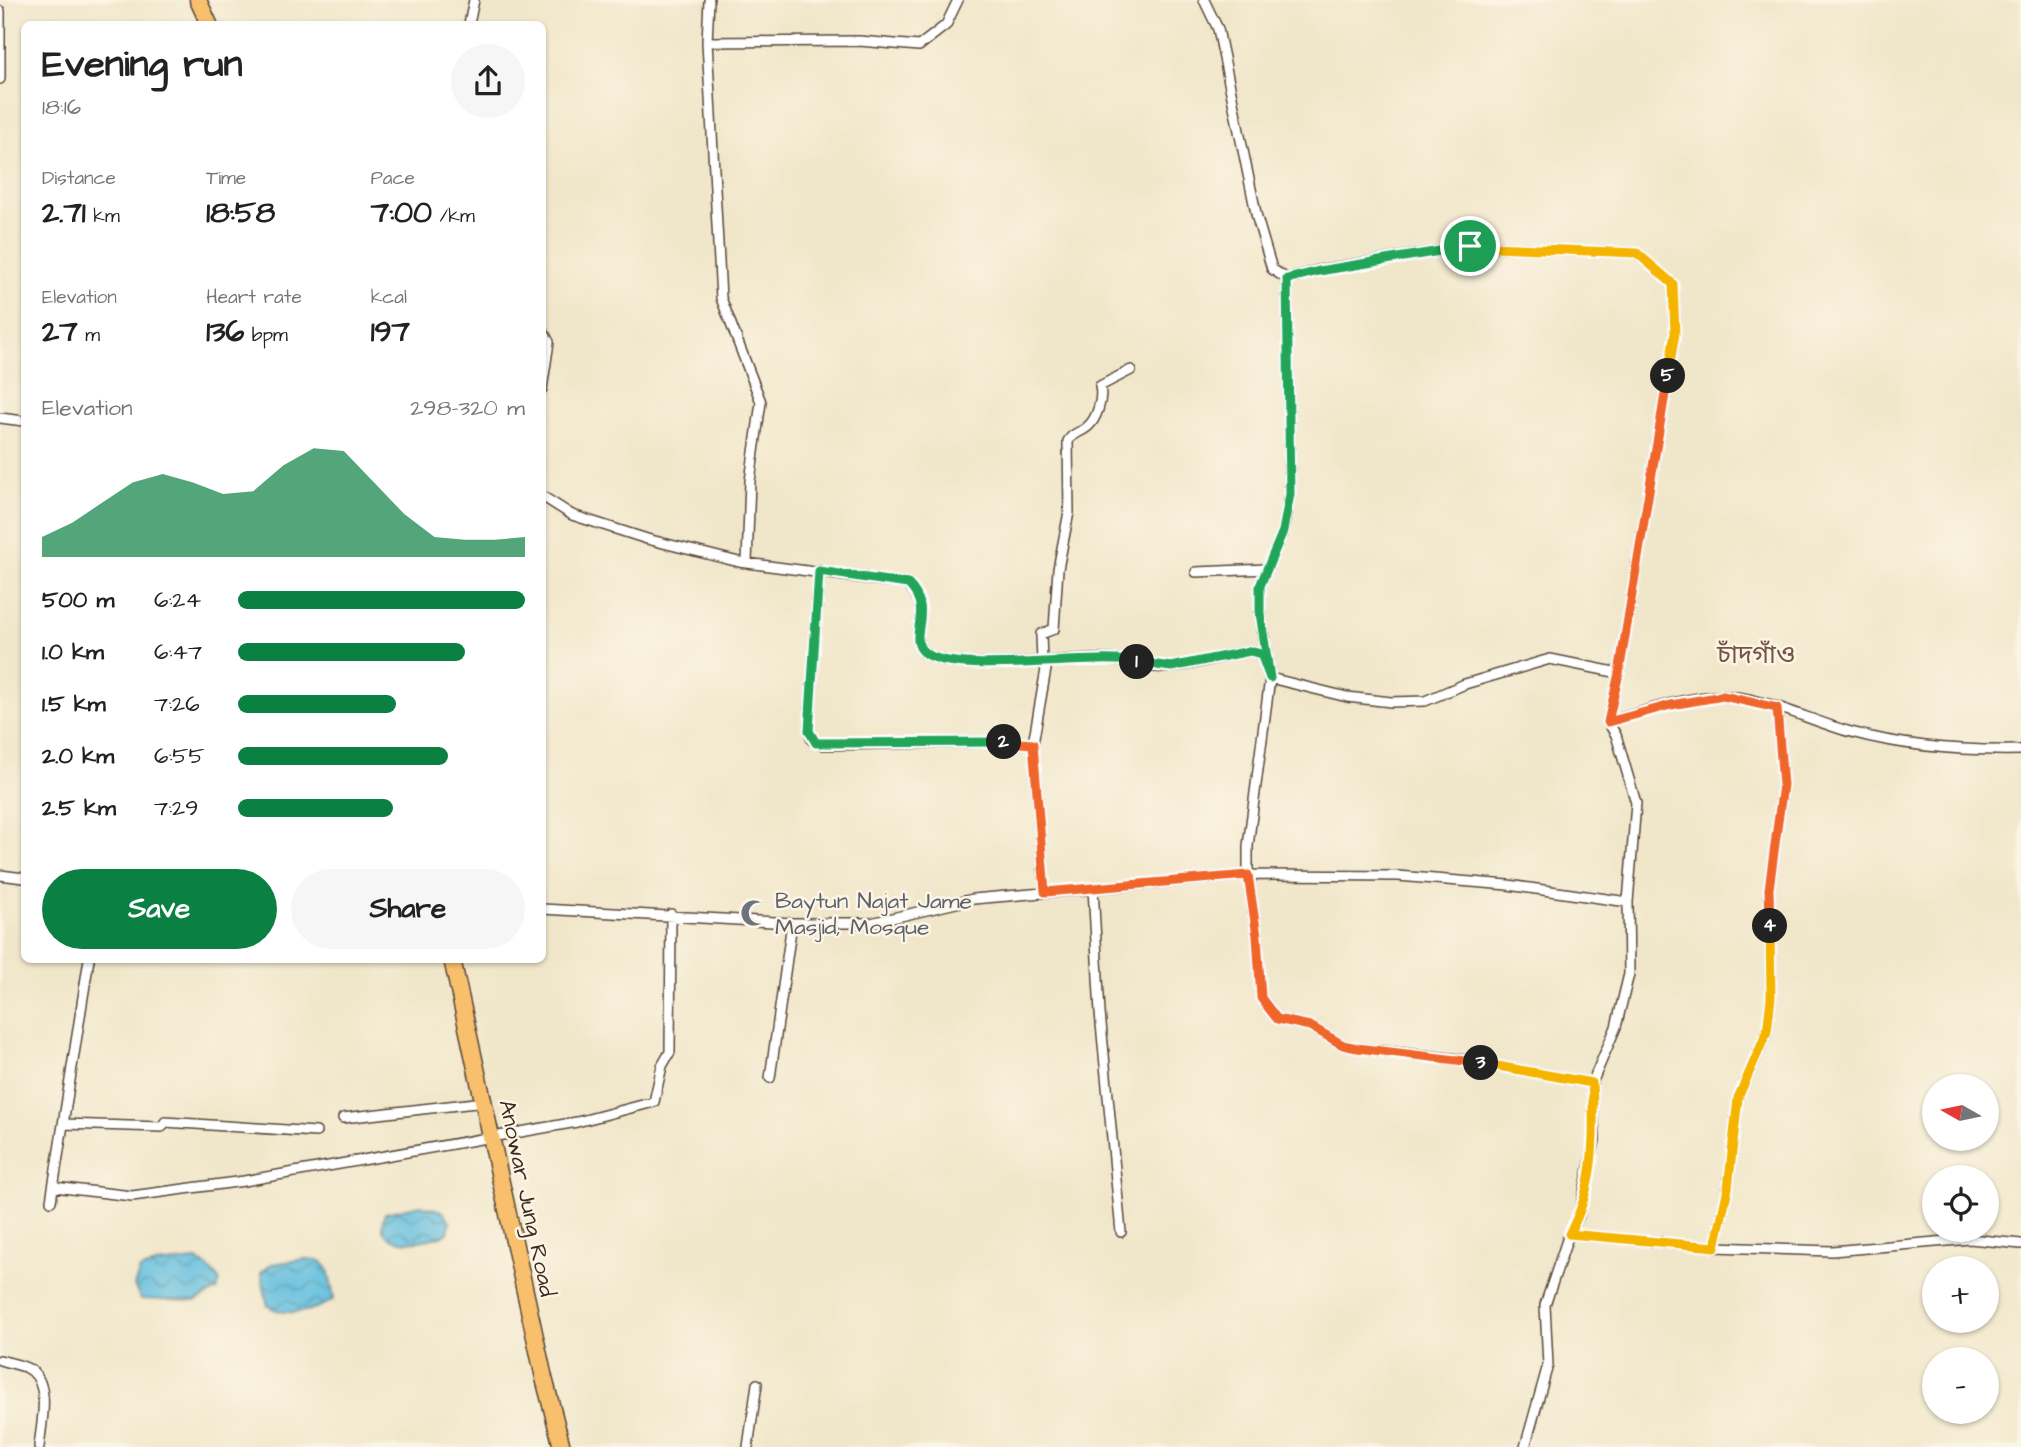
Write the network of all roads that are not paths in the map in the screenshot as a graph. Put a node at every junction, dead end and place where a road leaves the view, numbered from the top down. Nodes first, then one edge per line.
1 (198, 0) edge
2 (474, 0) edge
3 (709, 0) edge
4 (958, 0) edge
5 (1204, 0) edge
6 (0, 11) edge
7 (208, 21) edge
8 (470, 21) edge
9 (707, 41) junction
10 (0, 79) edge
11 (1287, 279) junction
12 (546, 336) edge
13 (546, 362) edge
14 (1131, 370) dead end
15 (0, 418) edge
16 (21, 421) edge
17 (546, 499) edge
18 (747, 563) junction
19 (1267, 569) junction
20 (819, 571) junction
21 (1196, 572) dead end
22 (1042, 661) junction
23 (1619, 673) junction
24 (1270, 678) junction
25 (1777, 708) junction
26 (1608, 722) junction
27 (1033, 744) junction
28 (2021, 750) edge
29 (0, 875) edge
30 (1248, 875) junction
31 (21, 878) edge
32 (1093, 888) junction
33 (1045, 892) junction
34 (1628, 902) junction
35 (546, 909) edge
36 (671, 914) junction
37 (792, 923) junction
38 (88, 963) edge
39 (453, 963) edge
40 (770, 1078) dead end
41 (1592, 1083) junction
42 (484, 1102) junction
43 (343, 1118) dead end
44 (63, 1124) junction
45 (316, 1132) dead end
46 (492, 1134) junction
47 (54, 1187) junction
48 (51, 1201) dead end
49 (1121, 1232) dead end
50 (1569, 1234) junction
51 (2021, 1244) edge
52 (1715, 1247) junction
53 (0, 1360) edge
54 (757, 1384) dead end
55 (39, 1447) edge
56 (562, 1447) edge
57 (748, 1447) edge
58 (1525, 1447) edge

1 - 7 highway
2 - 8 street
3 - 9 street
4 - 9 street
5 - 11 street
6 - 10 street
9 - 18 street
11 - 19 street
11 - 23 street
12 - 13 street
14 - 22 street
15 - 16 street
17 - 18 street
18 - 20 street
19 - 21 street
19 - 24 street
20 - 22 street
20 - 27 street
22 - 24 street
22 - 27 street
23 - 24 street
23 - 26 street
24 - 30 street
25 - 26 street
25 - 28 street
25 - 52 street
26 - 34 street
27 - 33 street
29 - 31 street
30 - 32 street
30 - 34 street
30 - 41 street
32 - 33 street
32 - 49 street
33 - 37 street
34 - 41 street
35 - 36 street
36 - 37 street
36 - 46 street
37 - 40 street
38 - 44 street
39 - 42 highway, Anowar Jung Road
41 - 50 street
42 - 43 street
42 - 46 highway, Anowar Jung Road
44 - 45 street
44 - 47 street
46 - 47 street
46 - 56 highway, Anowar Jung Road
47 - 48 street
50 - 52 street
50 - 58 street
51 - 52 street
53 - 55 street
54 - 57 street

